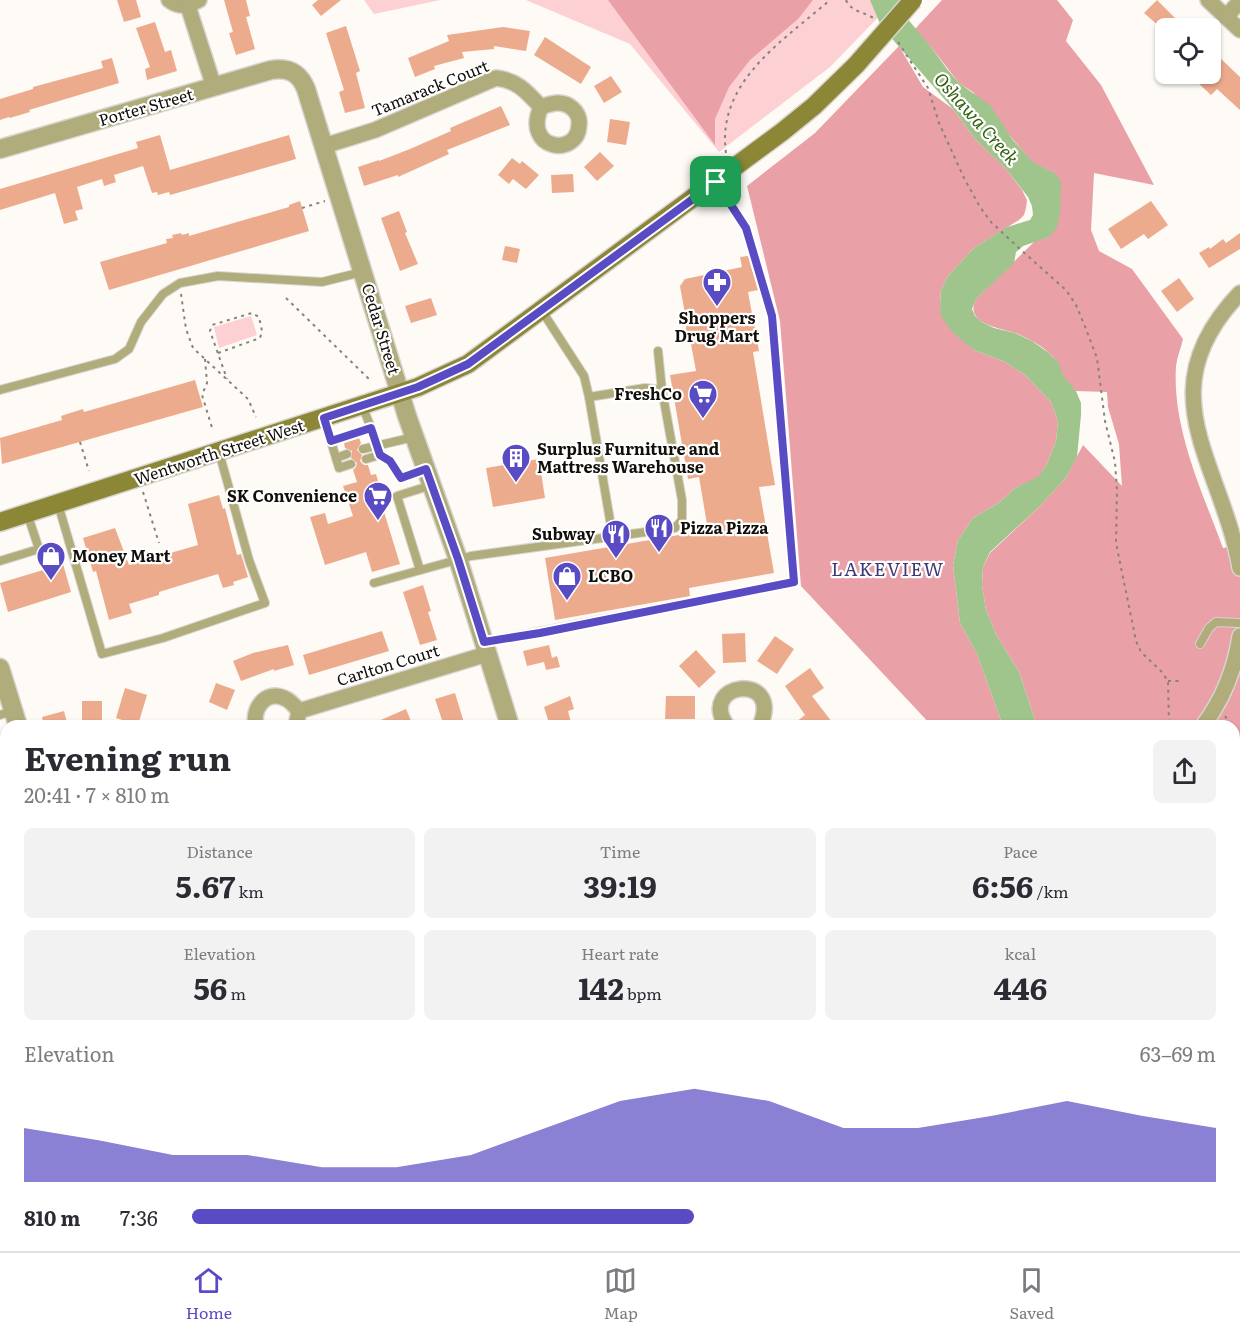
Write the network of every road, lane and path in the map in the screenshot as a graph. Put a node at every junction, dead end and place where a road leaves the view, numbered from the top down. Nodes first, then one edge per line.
1 (169, 0) edge
2 (830, 0) edge
3 (846, 0) edge
4 (913, 0) edge
5 (1208, 0) edge
6 (1240, 1) edge
7 (193, 3) edge
8 (872, 16) dead end
9 (1226, 17) junction
10 (1240, 30) edge
11 (900, 44) dead end
12 (292, 71) joint
13 (214, 87) junction
14 (542, 107) dead end
15 (324, 146) junction
16 (0, 149) edge
17 (726, 153) dead end
18 (716, 182) junction
19 (327, 200) dead end
20 (302, 208) dead end
21 (364, 272) junction
22 (180, 283) junction
23 (1240, 292) edge
24 (286, 298) dead end
25 (542, 311) junction
26 (658, 351) dead end
27 (218, 353) junction
28 (205, 359) junction
29 (227, 379) junction
30 (370, 380) dead end
31 (0, 390) edge
32 (662, 390) junction
33 (400, 393) junction
34 (589, 397) junction
35 (362, 405) junction
36 (256, 417) dead end
37 (324, 418) junction
38 (371, 428) junction
39 (213, 431) dead end
40 (415, 437) junction
41 (331, 441) junction
42 (80, 442) dead end
43 (376, 445) junction
44 (363, 449) dead end
45 (219, 452) junction
46 (347, 454) dead end
47 (380, 455) junction
48 (336, 458) junction
49 (366, 459) dead end
50 (351, 464) dead end
51 (89, 471) dead end
52 (429, 477) junction
53 (139, 478) junction
54 (57, 504) junction
55 (27, 513) junction
56 (0, 522) edge
57 (613, 538) junction
58 (159, 543) dead end
59 (458, 559) junction
60 (0, 561) edge
61 (1240, 568) edge
62 (420, 570) junction
63 (374, 583) dead end
64 (1240, 623) edge
65 (1240, 636) edge
66 (1200, 644) dead end
67 (485, 648) junction
68 (0, 668) edge
69 (1168, 681) junction
70 (1180, 681) dead end
71 (10, 717) edge
72 (298, 719) edge
73 (256, 720) edge
74 (508, 720) edge
75 (724, 720) edge
76 (762, 720) edge
77 (1169, 720) edge
78 (1208, 720) edge

1 - 7 street
2 - 17 path
3 - 8 path
4 - 18 main road, Wentworth Street West, bridge
5 - 9 street
6 - 9 street
7 - 13 street
9 - 10 street
11 - 69 path
12 - 13 street, Porter Street
12 - 15 street, Cedar Street
13 - 16 street, Porter Street
14 - 15 street, Tamarack Court
15 - 21 street, Cedar Street
18 - 25 main road, Wentworth Street West
18 - 67 lane
19 - 20 path
21 - 22 lane
21 - 33 street, Cedar Street
22 - 28 path
22 - 31 lane
23 - 61 street
24 - 30 path
25 - 33 main road, Wentworth Street West
25 - 34 lane
26 - 32 lane
27 - 27 path
27 - 29 path
28 - 29 path
28 - 39 path
29 - 36 path
32 - 34 lane
32 - 57 lane
33 - 35 main road, Wentworth Street West
33 - 40 street, Cedar Street
34 - 57 lane
35 - 37 main road, Wentworth Street West
35 - 38 lane
37 - 41 lane
37 - 45 main road, Wentworth Street West
38 - 41 lane
38 - 43 lane
40 - 43 lane
40 - 52 street, Cedar Street
41 - 48 lane
42 - 51 path
43 - 44 lane
43 - 47 lane
45 - 53 main road, Wentworth Street West
45 - 54 lane
46 - 48 lane
47 - 49 lane
47 - 52 lane
48 - 50 lane
52 - 59 street, Cedar Street
52 - 62 lane
53 - 54 main road, Wentworth Street West
53 - 58 path
54 - 55 main road, Wentworth Street West
55 - 56 main road, Wentworth Street West
55 - 60 lane
57 - 59 lane
59 - 62 lane
59 - 67 street, Cedar Street
62 - 63 lane
64 - 66 lane
65 - 78 street
67 - 72 street, Carlton Court
67 - 74 street, Cedar Street
68 - 71 street
69 - 70 path
69 - 77 path
72 - 73 street, Carlton Court
75 - 76 street

